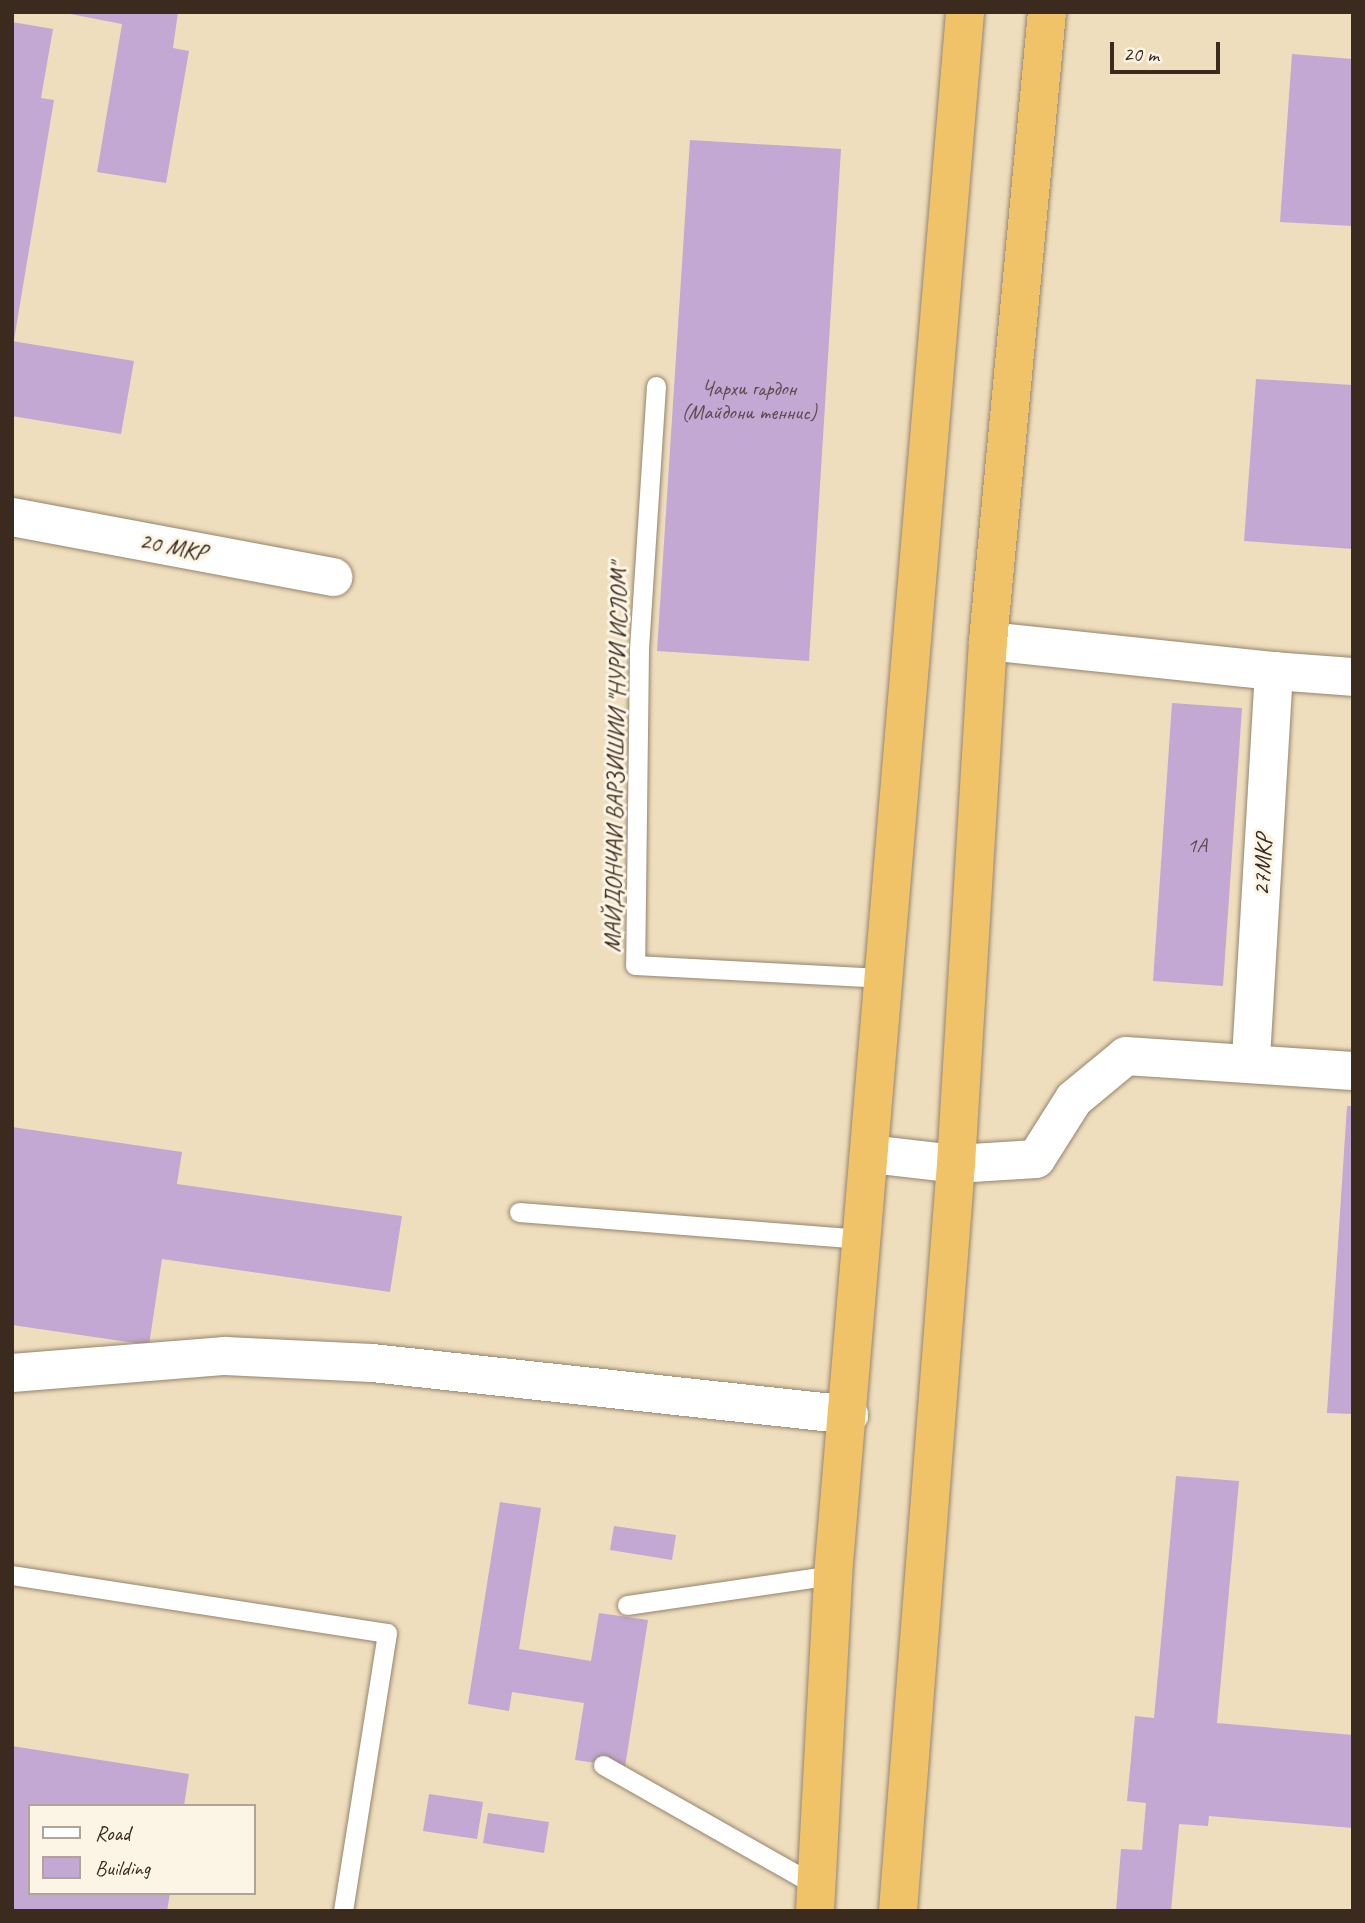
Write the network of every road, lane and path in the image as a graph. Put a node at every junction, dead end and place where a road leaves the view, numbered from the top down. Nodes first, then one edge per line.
1 (965, 12) edge
2 (1047, 12) edge
3 (656, 386) dead end
4 (12, 517) edge
5 (333, 577) dead end
6 (988, 641) junction
7 (1274, 671) junction
8 (1353, 677) edge
9 (886, 978) junction
10 (1251, 1059) junction
11 (1353, 1071) edge
12 (870, 1154) junction
13 (956, 1164) junction
14 (519, 1212) dead end
15 (865, 1238) junction
16 (12, 1373) edge
17 (849, 1415) junction
18 (12, 1575) edge
19 (833, 1575) junction
20 (627, 1605) dead end
21 (603, 1765) dead end
22 (816, 1898) edge
23 (343, 1911) edge
24 (898, 1911) edge

1 - 9 highway
2 - 6 highway
3 - 9 lane, МАЙДОНЧАИ ВАРЗИШИИ "НУРИ ИСЛОМ"
4 - 5 street, 20 МКР
6 - 7 street
6 - 13 highway
7 - 8 street
7 - 10 street, 27МКР
9 - 12 highway
10 - 11 street
10 - 13 street
12 - 13 street
12 - 15 highway
13 - 24 highway
14 - 15 lane
15 - 17 highway
16 - 17 street
17 - 19 highway
18 - 23 lane
19 - 20 lane
19 - 22 highway
21 - 22 lane

